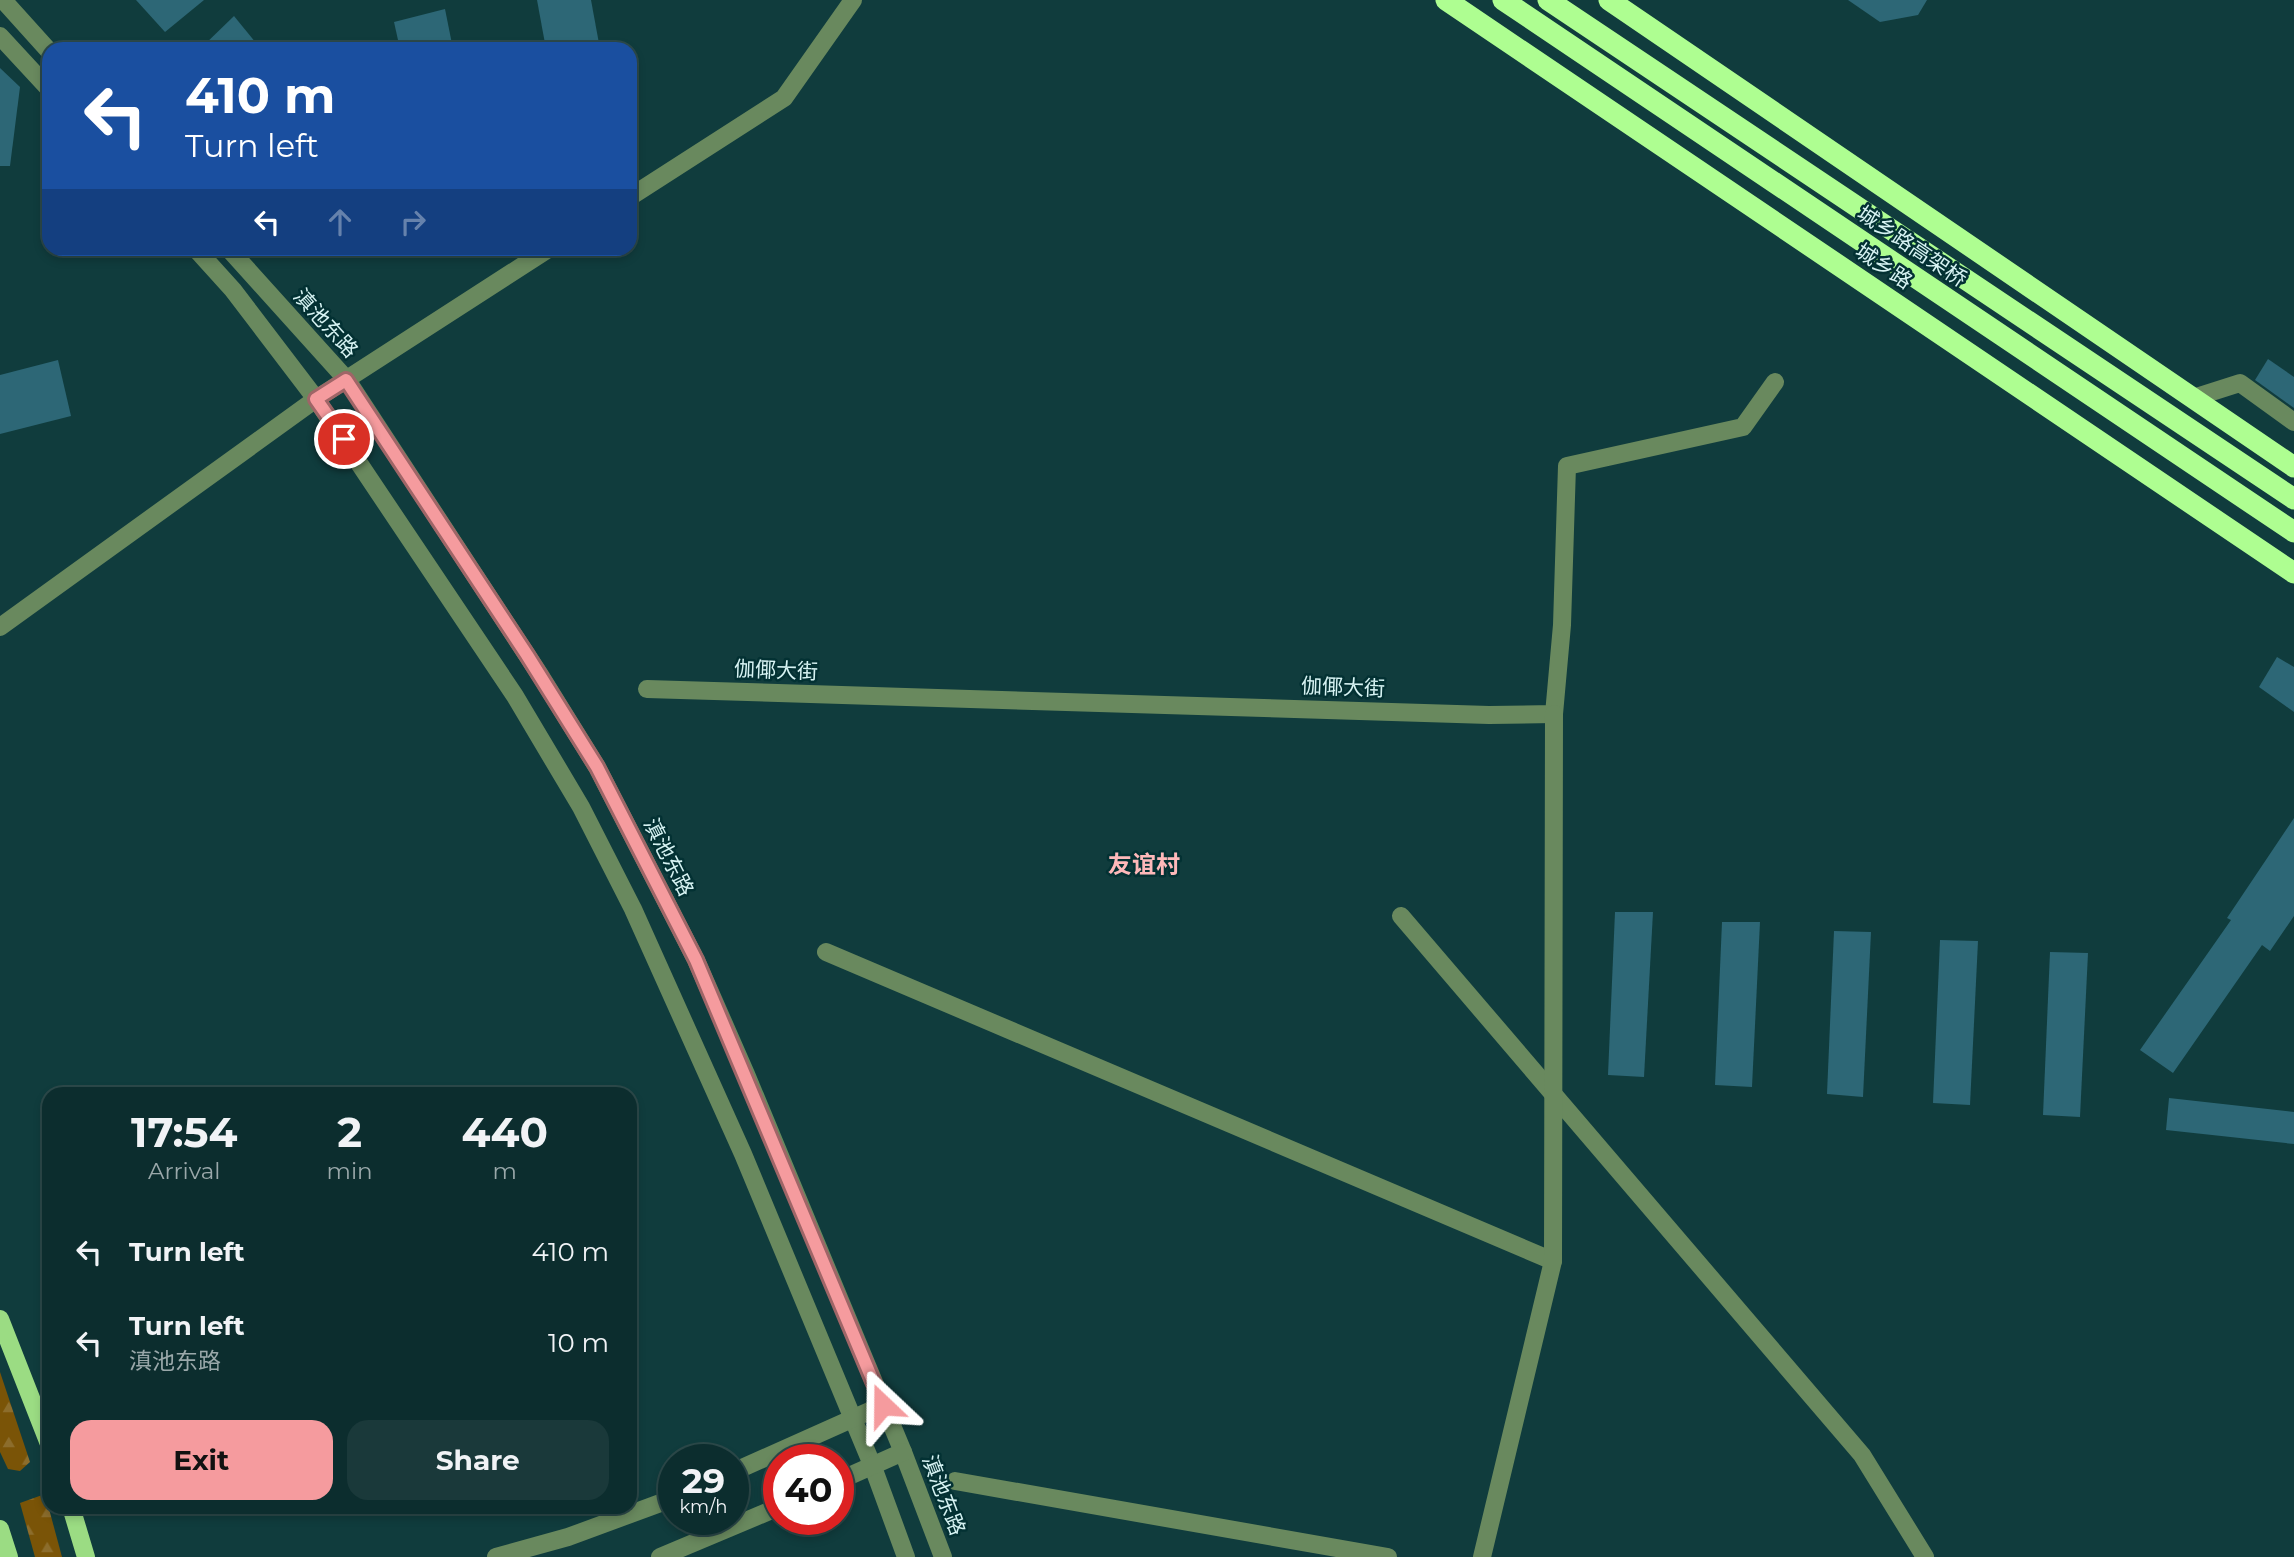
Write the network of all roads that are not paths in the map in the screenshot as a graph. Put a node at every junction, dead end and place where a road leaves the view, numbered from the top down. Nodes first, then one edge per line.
1 (3, 0) edge
2 (853, 0) edge
3 (1446, 0) edge
4 (1503, 0) edge
5 (1548, 0) edge
6 (1609, 0) edge
7 (0, 36) edge
8 (42, 43) edge
9 (42, 81) edge
10 (637, 192) edge
11 (202, 256) edge
12 (235, 256) edge
13 (538, 256) edge
14 (346, 380) junction
15 (1775, 382) dead end
16 (2193, 398) junction
17 (316, 399) junction
18 (2294, 422) edge
19 (2294, 467) edge
20 (2294, 499) edge
21 (2294, 533) edge
22 (2294, 573) edge
23 (0, 627) edge
24 (647, 690) dead end
25 (1555, 714) junction
26 (1401, 916) dead end
27 (826, 952) dead end
28 (1553, 1261) junction
29 (0, 1320) edge
30 (883, 1405) junction
31 (852, 1418) junction
32 (42, 1426) edge
33 (903, 1452) junction
34 (749, 1465) edge
35 (873, 1467) junction
36 (854, 1475) edge
37 (955, 1481) dead end
38 (658, 1504) edge
39 (637, 1511) edge
40 (73, 1514) edge
41 (629, 1514) edge
42 (763, 1514) edge
43 (0, 1529) edge
44 (9, 1557) edge
45 (86, 1557) edge
46 (496, 1557) edge
47 (660, 1557) edge
48 (906, 1557) edge
49 (943, 1557) edge
50 (1388, 1557) edge
51 (1482, 1557) edge
52 (1926, 1557) edge

1 - 8 street
2 - 10 street
3 - 22 highway, 城乡路
4 - 21 highway, 城乡路高架桥
5 - 20 highway, 城乡路高架桥
6 - 16 highway
7 - 9 street
11 - 17 street
12 - 14 street, 滇池东路
13 - 14 street
14 - 17 street
14 - 30 street, 滇池东路
15 - 25 street
16 - 18 street
16 - 19 highway
17 - 23 street
17 - 31 street
24 - 25 street, 伽倻大街
25 - 28 street
26 - 52 street
27 - 28 street
28 - 51 street
29 - 32 main road
30 - 31 street
30 - 33 street, 滇池东路
31 - 34 street
31 - 35 street
33 - 35 street
33 - 49 street, 滇池东路
35 - 36 street
35 - 48 street
37 - 50 street
38 - 39 street
40 - 45 main road
41 - 46 street
42 - 47 street
43 - 44 main road

